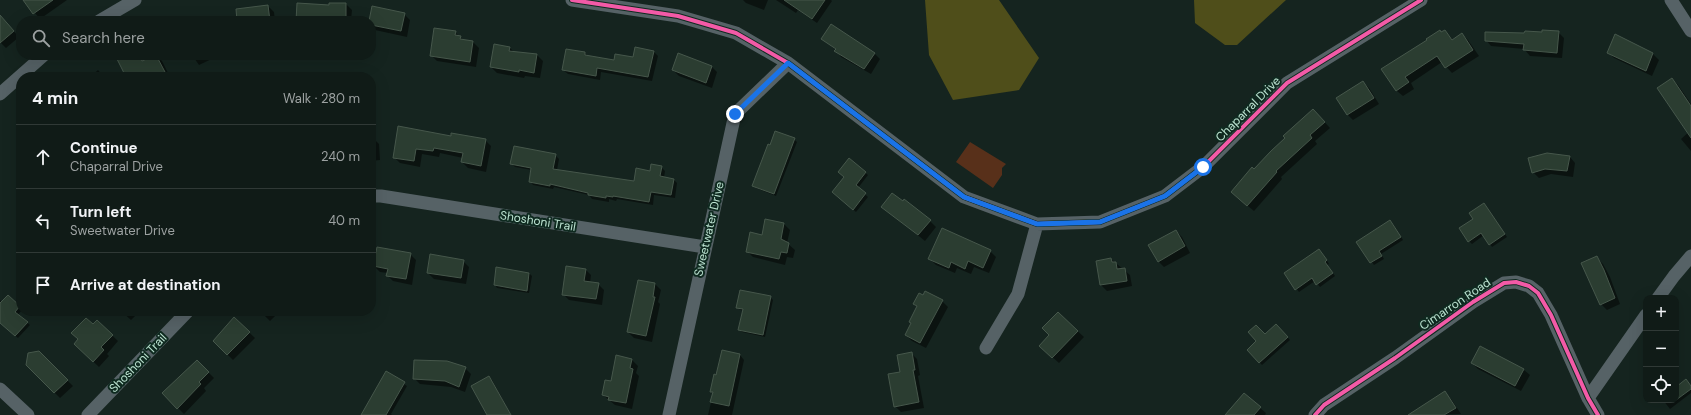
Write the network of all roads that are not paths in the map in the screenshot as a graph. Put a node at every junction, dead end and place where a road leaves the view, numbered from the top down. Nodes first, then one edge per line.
1 (135, 0) edge
2 (572, 0) edge
3 (1421, 0) edge
4 (1671, 0) edge
5 (107, 16) edge
6 (1691, 31) edge
7 (38, 60) edge
8 (788, 63) junction
9 (25, 72) edge
10 (16, 80) edge
11 (0, 94) edge
12 (376, 196) edge
13 (1037, 224) junction
14 (705, 247) junction
15 (1691, 256) edge
16 (1660, 295) edge
17 (183, 316) edge
18 (1643, 319) edge
19 (986, 348) dead end
20 (0, 388) edge
21 (1588, 398) junction
22 (28, 415) edge
23 (88, 415) edge
24 (669, 415) edge
25 (1315, 415) edge
26 (1598, 415) edge

1 - 5 street
2 - 8 street, Chaparral Drive
3 - 13 street, Chaparral Drive
4 - 6 street
7 - 9 street
8 - 13 street, Chaparral Drive
8 - 14 street, Sweetwater Drive
10 - 11 street
12 - 14 street, Shoshoni Trail
13 - 19 street
14 - 24 street, Sweetwater Drive
15 - 16 street
17 - 23 street, Shoshoni Trail
18 - 21 street
20 - 22 street
21 - 25 street, Cimarron Road
21 - 26 street, Cimarron Road

